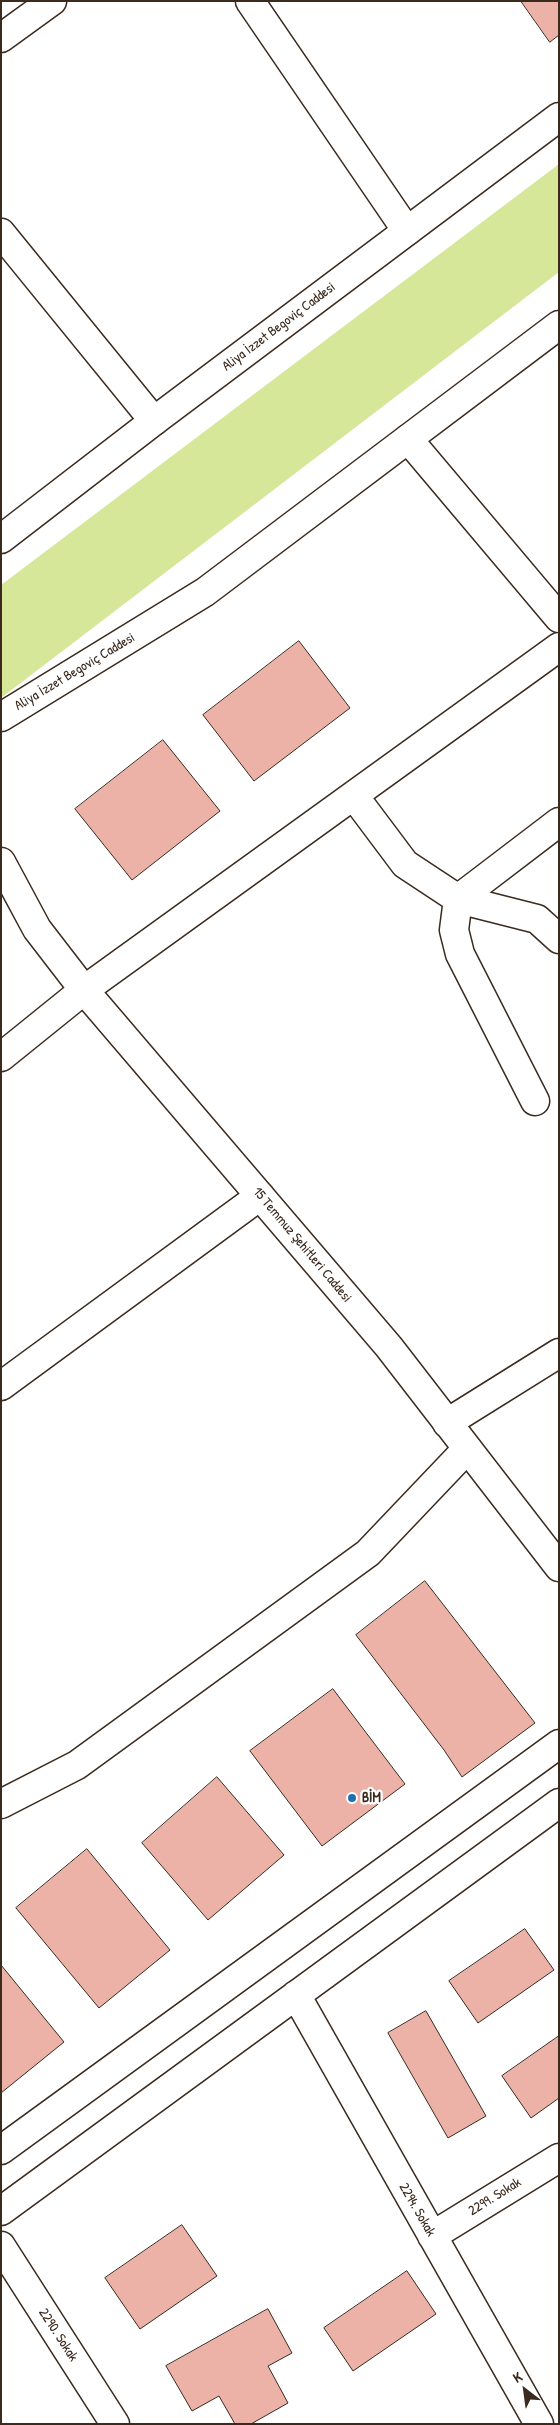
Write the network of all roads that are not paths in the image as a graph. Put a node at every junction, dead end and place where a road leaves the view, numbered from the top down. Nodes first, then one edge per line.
1 (52, 1) edge
2 (250, 1) edge
3 (1, 38) edge
4 (559, 116) edge
5 (407, 231) junction
6 (1, 234) edge
7 (559, 325) edge
8 (154, 421) junction
9 (408, 439) junction
10 (1, 539) edge
11 (559, 618) edge
12 (559, 647) edge
13 (1, 717) edge
14 (354, 796) junction
15 (559, 822) edge
16 (1, 862) edge
17 (458, 899) junction
18 (1, 902) edge
19 (37, 929) junction
20 (559, 939) edge
21 (84, 990) junction
22 (1, 1057) edge
23 (535, 1101) dead end
24 (260, 1196) junction
25 (559, 1353) edge
26 (1, 1386) edge
27 (447, 1422) junction
28 (467, 1449) junction
29 (559, 1568) edge
30 (559, 1744) edge
31 (559, 1803) edge
32 (1, 1804) edge
33 (296, 1995) junction
34 (1, 2150) edge
35 (559, 2158) edge
36 (1, 2211) edge
37 (432, 2236) junction
38 (1, 2246) edge
39 (115, 2424) edge
40 (539, 2424) edge

1 - 3 street
2 - 5 street
4 - 5 street, Aliya İzzet Begoviç Caddesi
5 - 8 street, Aliya İzzet Begoviç Caddesi
6 - 8 street
7 - 9 street, Aliya İzzet Begoviç Caddesi
8 - 10 street, Aliya İzzet Begoviç Caddesi
9 - 11 street
9 - 13 street, Aliya İzzet Begoviç Caddesi
12 - 14 street
14 - 17 street
14 - 21 street
15 - 17 street
16 - 19 street
17 - 20 street
17 - 23 street
18 - 19 street
19 - 21 street, 15 Temmuz Şehitleri Caddesi
21 - 22 street
21 - 24 street, 15 Temmuz Şehitleri Caddesi
24 - 26 street
24 - 27 street, 15 Temmuz Şehitleri Caddesi
25 - 27 street
27 - 28 street, 15 Temmuz Şehitleri Caddesi
28 - 29 street, 15 Temmuz Şehitleri Caddesi
28 - 32 street
30 - 34 street
31 - 33 street
33 - 36 street
33 - 37 street, 2294. Sokak
35 - 37 street, 2299. Sokak
37 - 40 street, 2294. Sokak
38 - 39 street, 2290. Sokak

